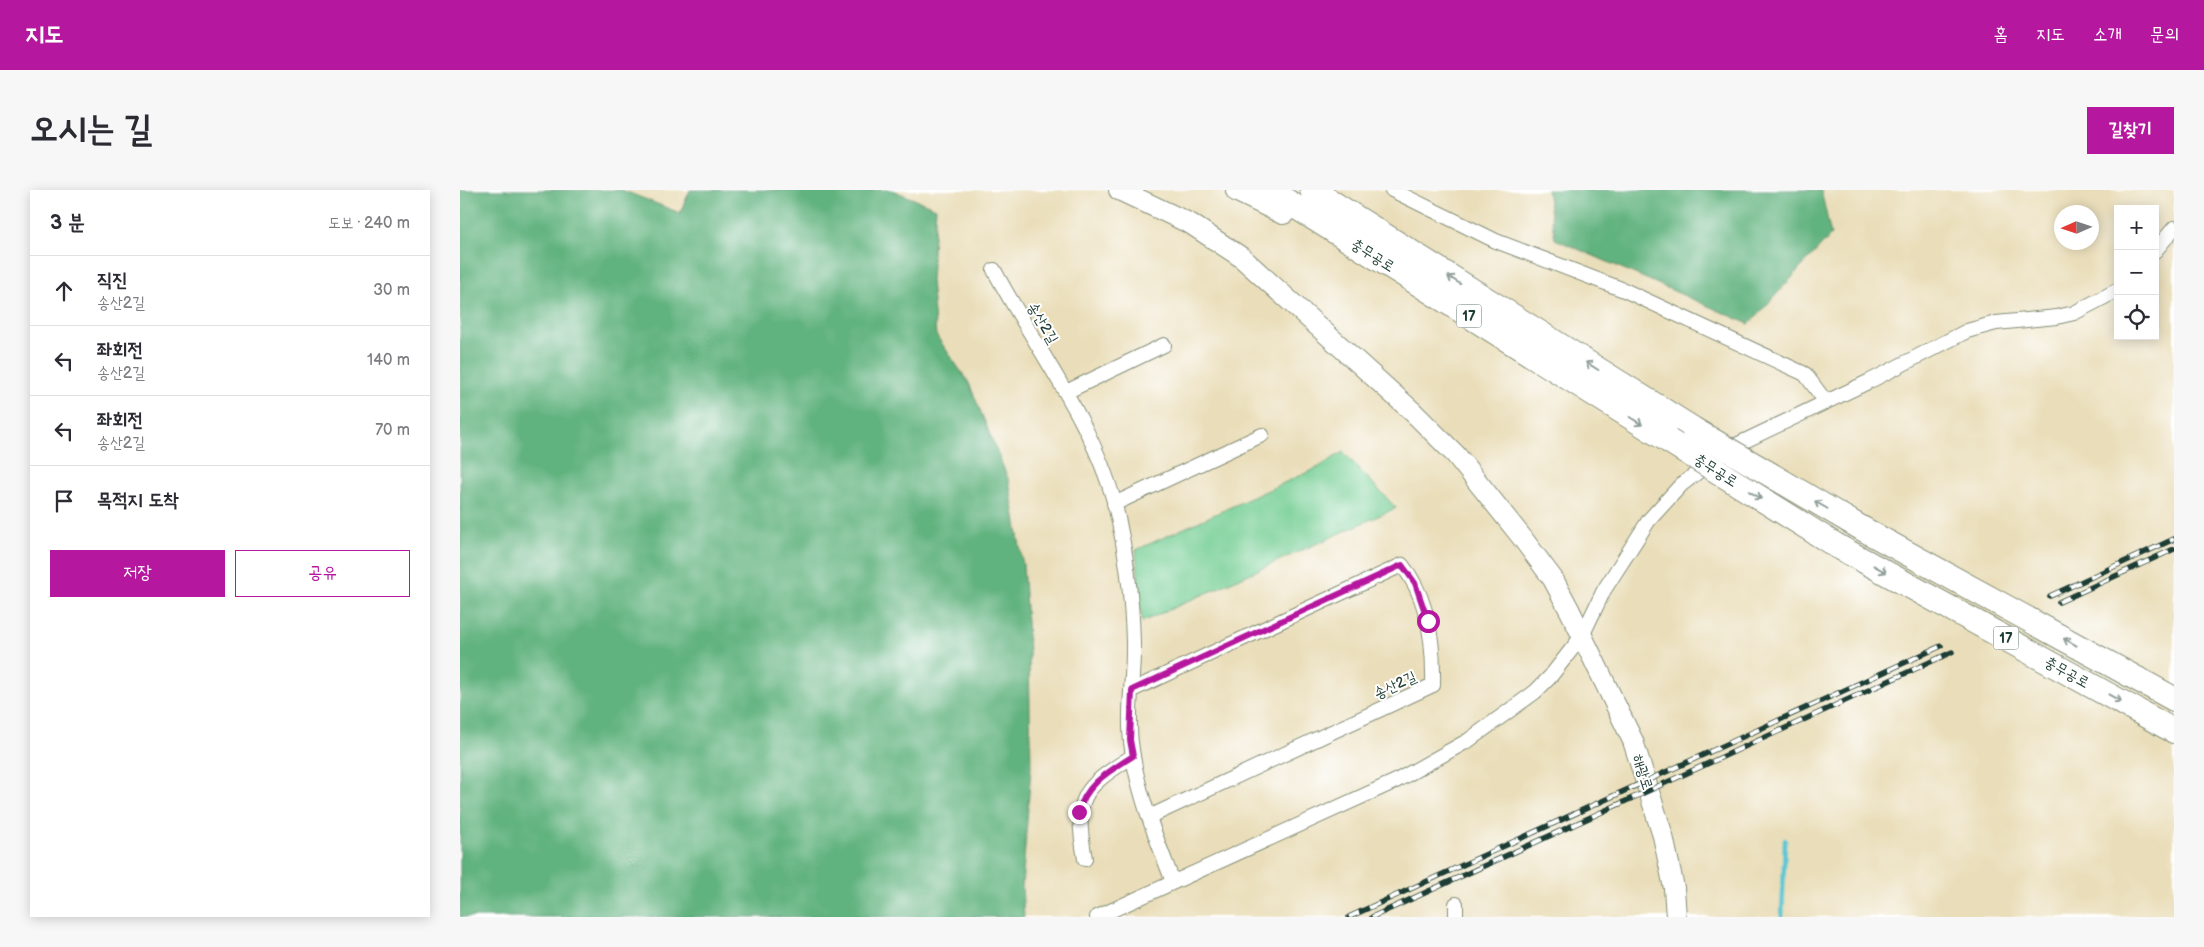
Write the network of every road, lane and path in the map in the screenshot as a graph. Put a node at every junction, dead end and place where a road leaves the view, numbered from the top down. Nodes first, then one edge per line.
1 (1119, 190) edge
2 (1238, 190) edge
3 (1269, 190) edge
4 (1312, 190) edge
5 (1330, 190) edge
6 (1392, 190) edge
7 (2174, 228) edge
8 (2156, 250) edge
9 (1409, 252) junction
10 (994, 270) dead end
11 (2114, 292) edge
12 (1164, 345) dead end
13 (1066, 392) junction
14 (1826, 402) junction
15 (1608, 404) junction
16 (1262, 435) dead end
17 (1114, 504) junction
18 (1582, 636) junction
19 (1132, 690) junction
20 (2174, 699) edge
21 (2174, 731) edge
22 (1133, 756) junction
23 (1149, 817) junction
24 (1085, 859) dead end
25 (1173, 882) junction
26 (1097, 917) edge
27 (1676, 917) edge

1 - 18 main road, 해광로
2 - 15 highway
3 - 15 highway, 충무공로 / 17
4 - 9 highway, 충무공로 / 17
5 - 9 highway
6 - 14 street
7 - 8 street
20 -> 9 highway, 충무공로 / 17, bridge
10 - 13 street, 송산2길
11 - 14 street
12 - 13 street
13 - 17 street, 송산2길
14 - 18 street
15 -> 21 highway, 충무공로 / 17, bridge
16 - 17 street
17 - 19 street, 송산2길
18 - 25 street
18 - 27 main road, 해광로
19 - 22 street, 송산2길
19 - 23 street, 송산2길
22 - 23 street, 송산2길
22 - 24 street
23 - 25 street, 송산2길
25 - 26 street

